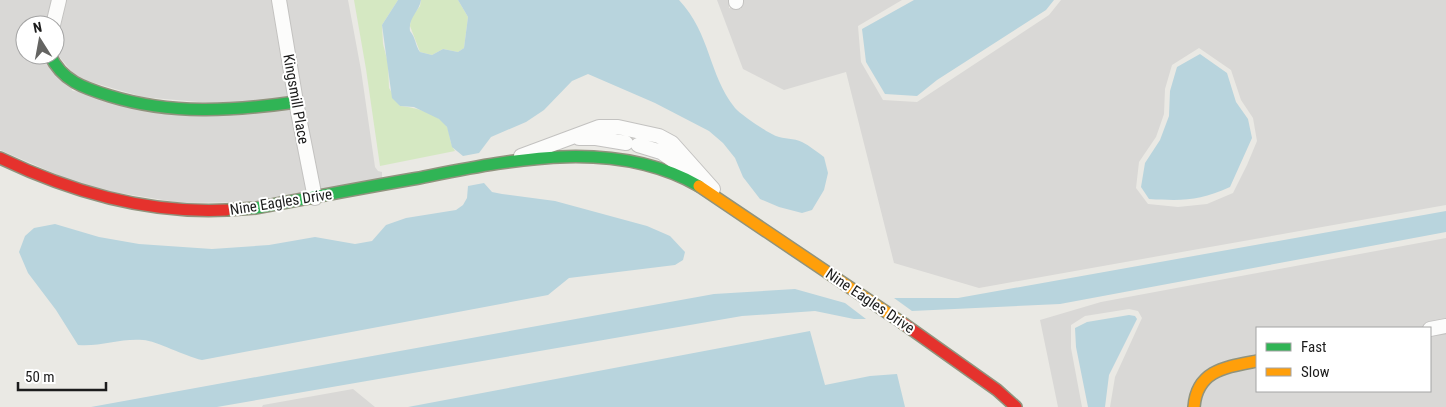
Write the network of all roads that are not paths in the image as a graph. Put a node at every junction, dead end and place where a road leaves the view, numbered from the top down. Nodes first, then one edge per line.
1 (59, 0) edge
2 (279, 0) edge
3 (55, 15) edge
4 (55, 65) edge
5 (296, 102) junction
6 (566, 138) junction
7 (0, 158) edge
8 (508, 162) junction
9 (315, 198) junction
10 (721, 199) junction
11 (1446, 326) edge
12 (1431, 329) edge
13 (1256, 361) edge
14 (1016, 407) edge
15 (1194, 407) edge

1 - 3 street
2 - 5 street, Kingsmill Place
4 - 5 street
5 - 9 street, Kingsmill Place
6 - 8 street, Nine Eagles Drive
6 - 10 street, Nine Eagles Drive
6 - 10 street, Nine Eagles Drive
7 - 9 street, Nine Eagles Drive
8 - 9 street, Nine Eagles Drive
8 - 10 street, Nine Eagles Drive
10 - 14 street, Nine Eagles Drive
11 - 12 street
13 - 15 street

